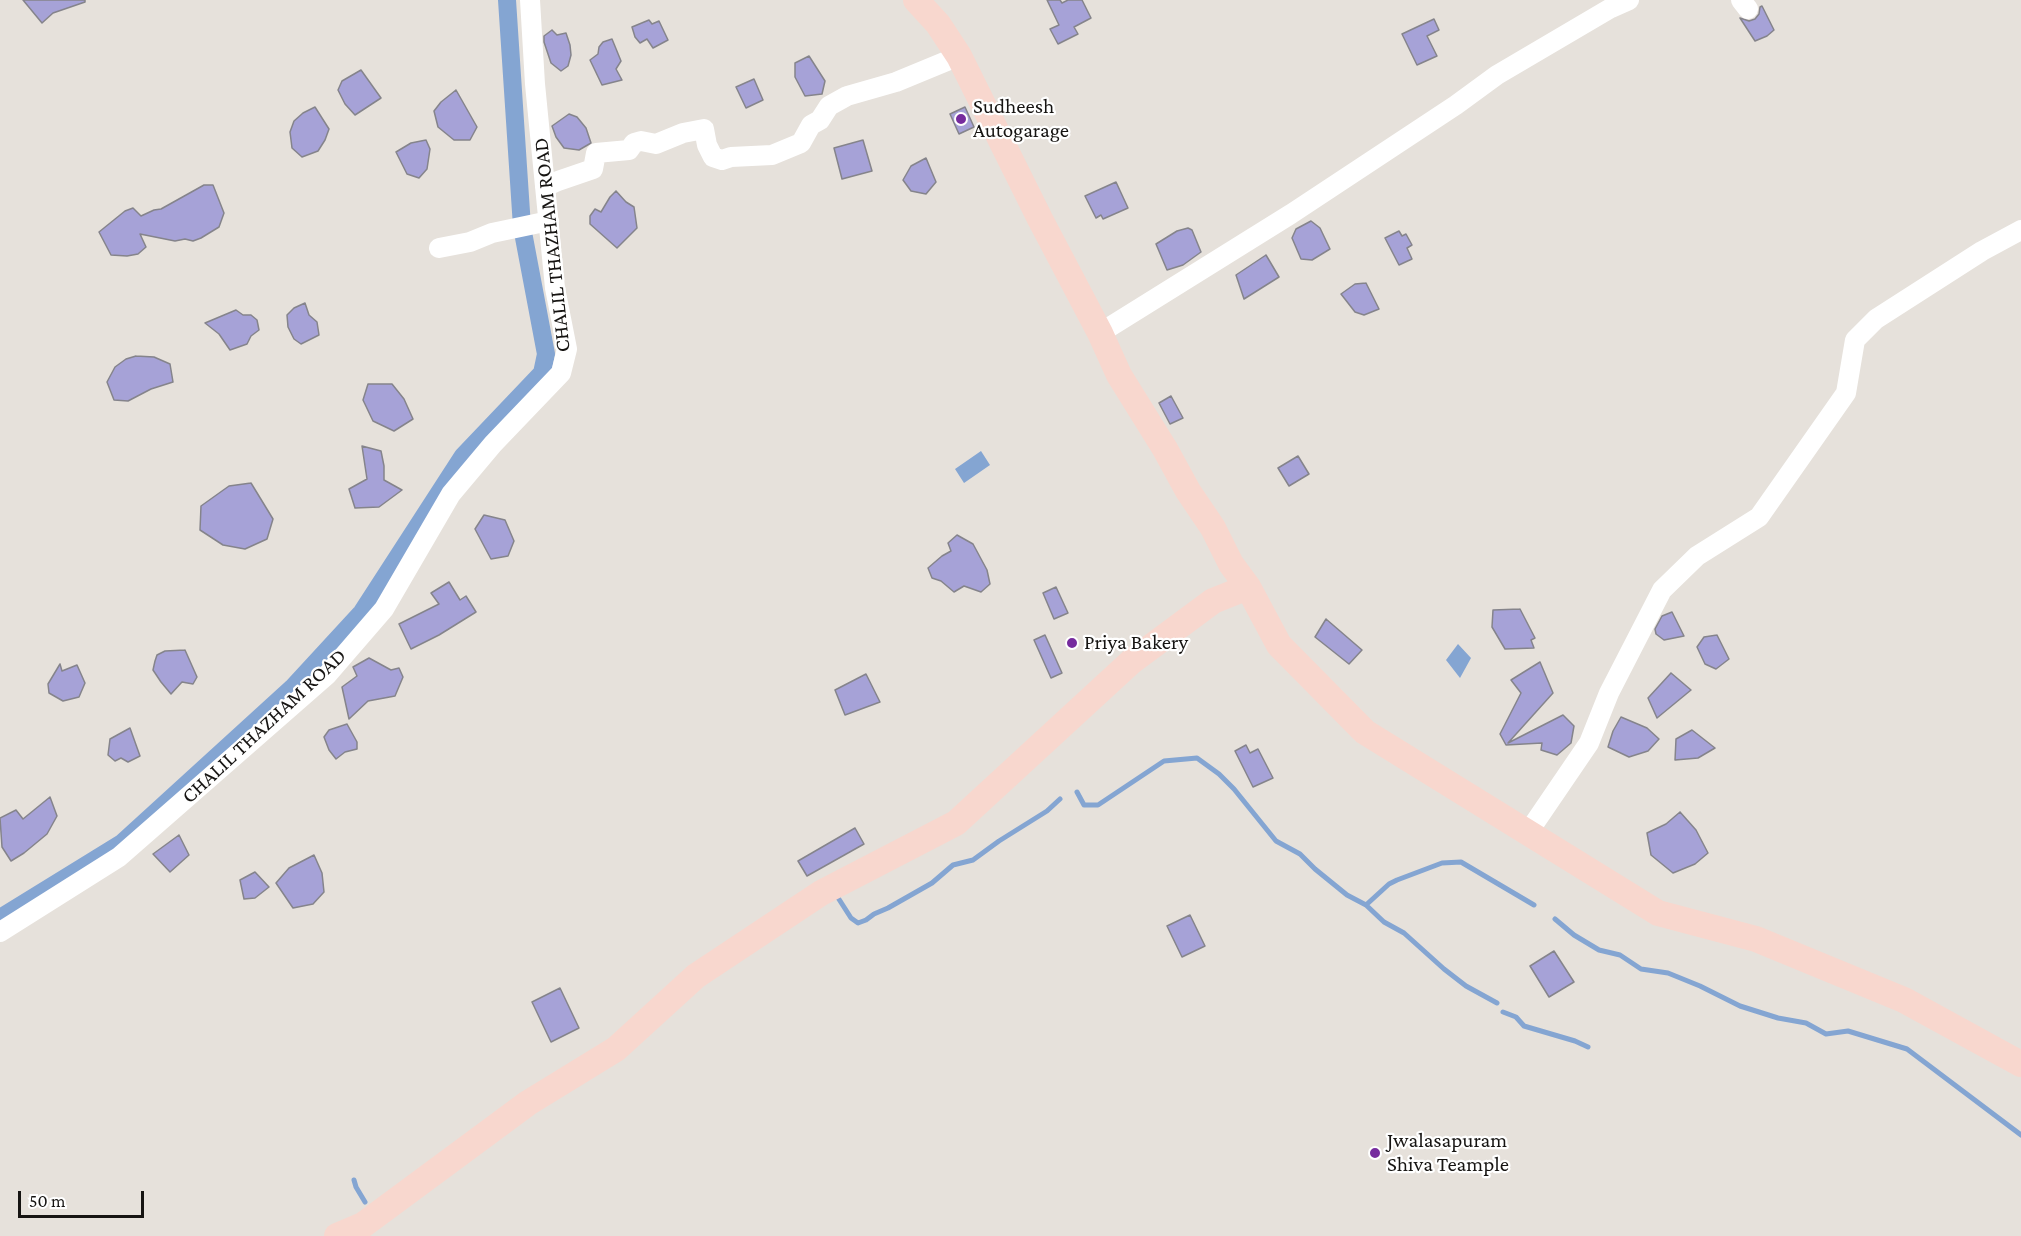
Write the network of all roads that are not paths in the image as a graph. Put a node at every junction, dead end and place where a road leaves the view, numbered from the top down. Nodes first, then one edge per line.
1 (530, 0) edge
2 (1629, 0) edge
3 (918, 1) edge
4 (959, 56) junction
5 (545, 187) junction
6 (549, 221) junction
7 (2021, 230) edge
8 (439, 248) dead end
9 (1100, 333) junction
10 (1248, 586) junction
11 (1527, 834) junction
12 (0, 932) edge
13 (2021, 1064) edge
14 (366, 1231) edge
15 (337, 1236) edge

1 - 5 street, CHALIL THAZHAM ROAD
2 - 9 street
3 - 4 main road
4 - 5 street
4 - 9 main road
5 - 6 street, CHALIL THAZHAM ROAD
6 - 8 street
6 - 12 street, CHALIL THAZHAM ROAD
7 - 11 street
9 - 10 main road
10 - 11 main road
10 - 14 main road
11 - 13 main road
14 - 15 main road

